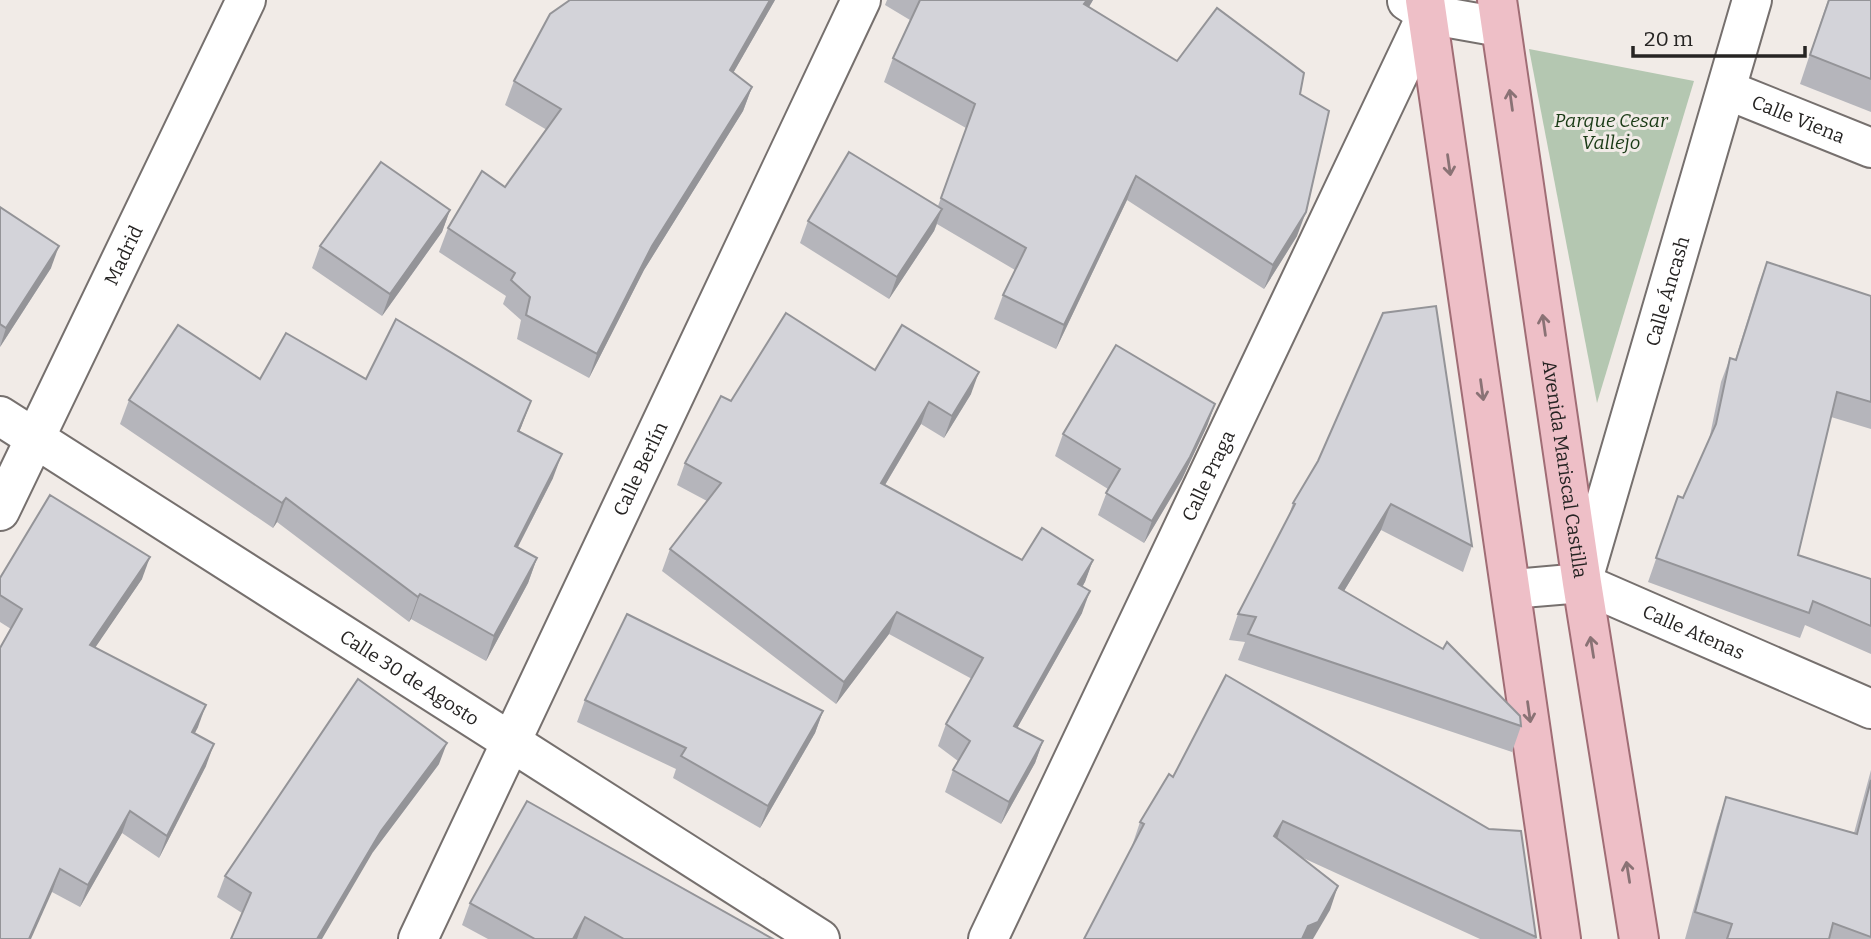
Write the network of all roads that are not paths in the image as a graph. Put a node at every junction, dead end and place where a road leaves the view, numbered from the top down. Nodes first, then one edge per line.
1 (246, 0) edge
2 (862, 0) edge
3 (1752, 0) edge
4 (1419, 5) edge
5 (1498, 13) edge
6 (1727, 90) junction
7 (1871, 148) edge
8 (0, 416) edge
9 (36, 439) junction
10 (0, 511) edge
11 (1582, 583) junction
12 (1512, 589) junction
13 (1871, 709) edge
14 (511, 744) junction
15 (418, 939) edge
16 (820, 939) edge
17 (988, 939) edge
18 (1561, 939) edge
19 (1639, 939) edge

1 - 9 street, Madrid
2 - 14 street, Calle Berlín
3 - 6 street, Calle Áncash
4 - 5 street
4 -> 12 main road
4 - 17 street, Calle Praga
11 -> 5 main road, Avenida Mariscal Castilla
6 - 7 street, Calle Viena
6 - 11 street, Calle Áncash
8 - 9 street, Calle 30 de Agosto
9 - 10 street, Madrid
9 - 14 street, Calle 30 de Agosto
11 - 12 street, Calle Atenas
11 - 13 street, Calle Atenas
19 -> 11 main road, Avenida Mariscal Castilla
12 -> 18 main road
14 - 15 street, Calle Berlín
14 - 16 street, Calle 30 de Agosto

